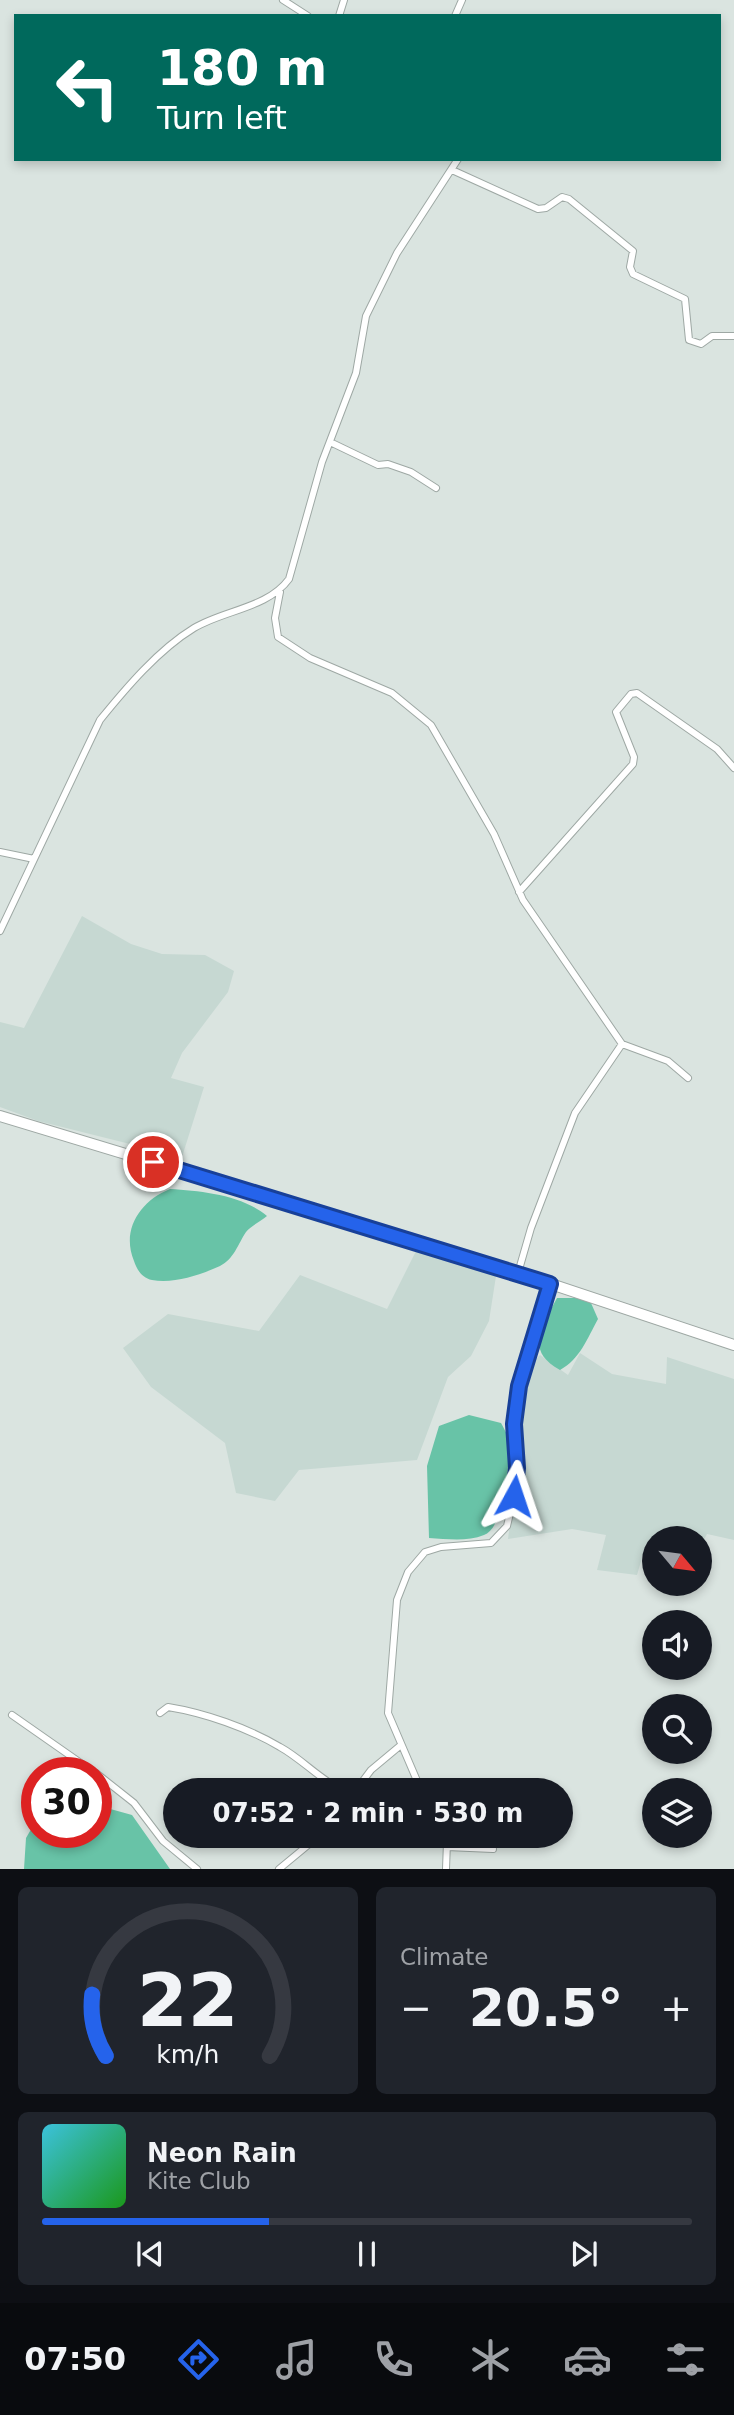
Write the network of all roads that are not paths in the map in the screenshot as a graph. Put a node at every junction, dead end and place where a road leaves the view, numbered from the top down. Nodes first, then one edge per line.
1 (283, 0) edge
2 (306, 14) edge
3 (457, 161) edge
4 (452, 170) junction
5 (734, 336) edge
6 (330, 442) junction
7 (436, 488) dead end
8 (280, 592) junction
9 (734, 768) edge
10 (0, 852) edge
11 (34, 859) junction
12 (519, 892) junction
13 (0, 931) edge
14 (622, 1044) junction
15 (688, 1078) dead end
16 (0, 1116) edge
17 (518, 1273) junction
18 (550, 1284) junction
19 (734, 1345) edge
20 (160, 1713) dead end
21 (12, 1714) dead end
22 (401, 1745) junction
23 (73, 1757) edge
24 (325, 1778) edge
25 (365, 1778) edge
26 (416, 1778) edge
27 (112, 1786) edge
28 (304, 1848) edge
29 (447, 1848) edge
30 (470, 1848) edge
31 (492, 1849) dead end
32 (197, 1869) edge
33 (279, 1869) edge
34 (446, 1869) edge

1 - 2 street
3 - 4 street
4 - 5 street
4 - 6 street
6 - 7 street
6 - 8 street
8 - 11 street
8 - 12 street
9 - 12 street
10 - 11 street
11 - 13 street
12 - 14 street
14 - 15 street
14 - 17 street
16 - 17 main road
17 - 18 main road
18 - 19 main road
18 - 22 street
20 - 24 street
21 - 23 street
22 - 25 street
22 - 26 street
27 - 32 street
28 - 33 street
29 - 34 street
30 - 31 street

